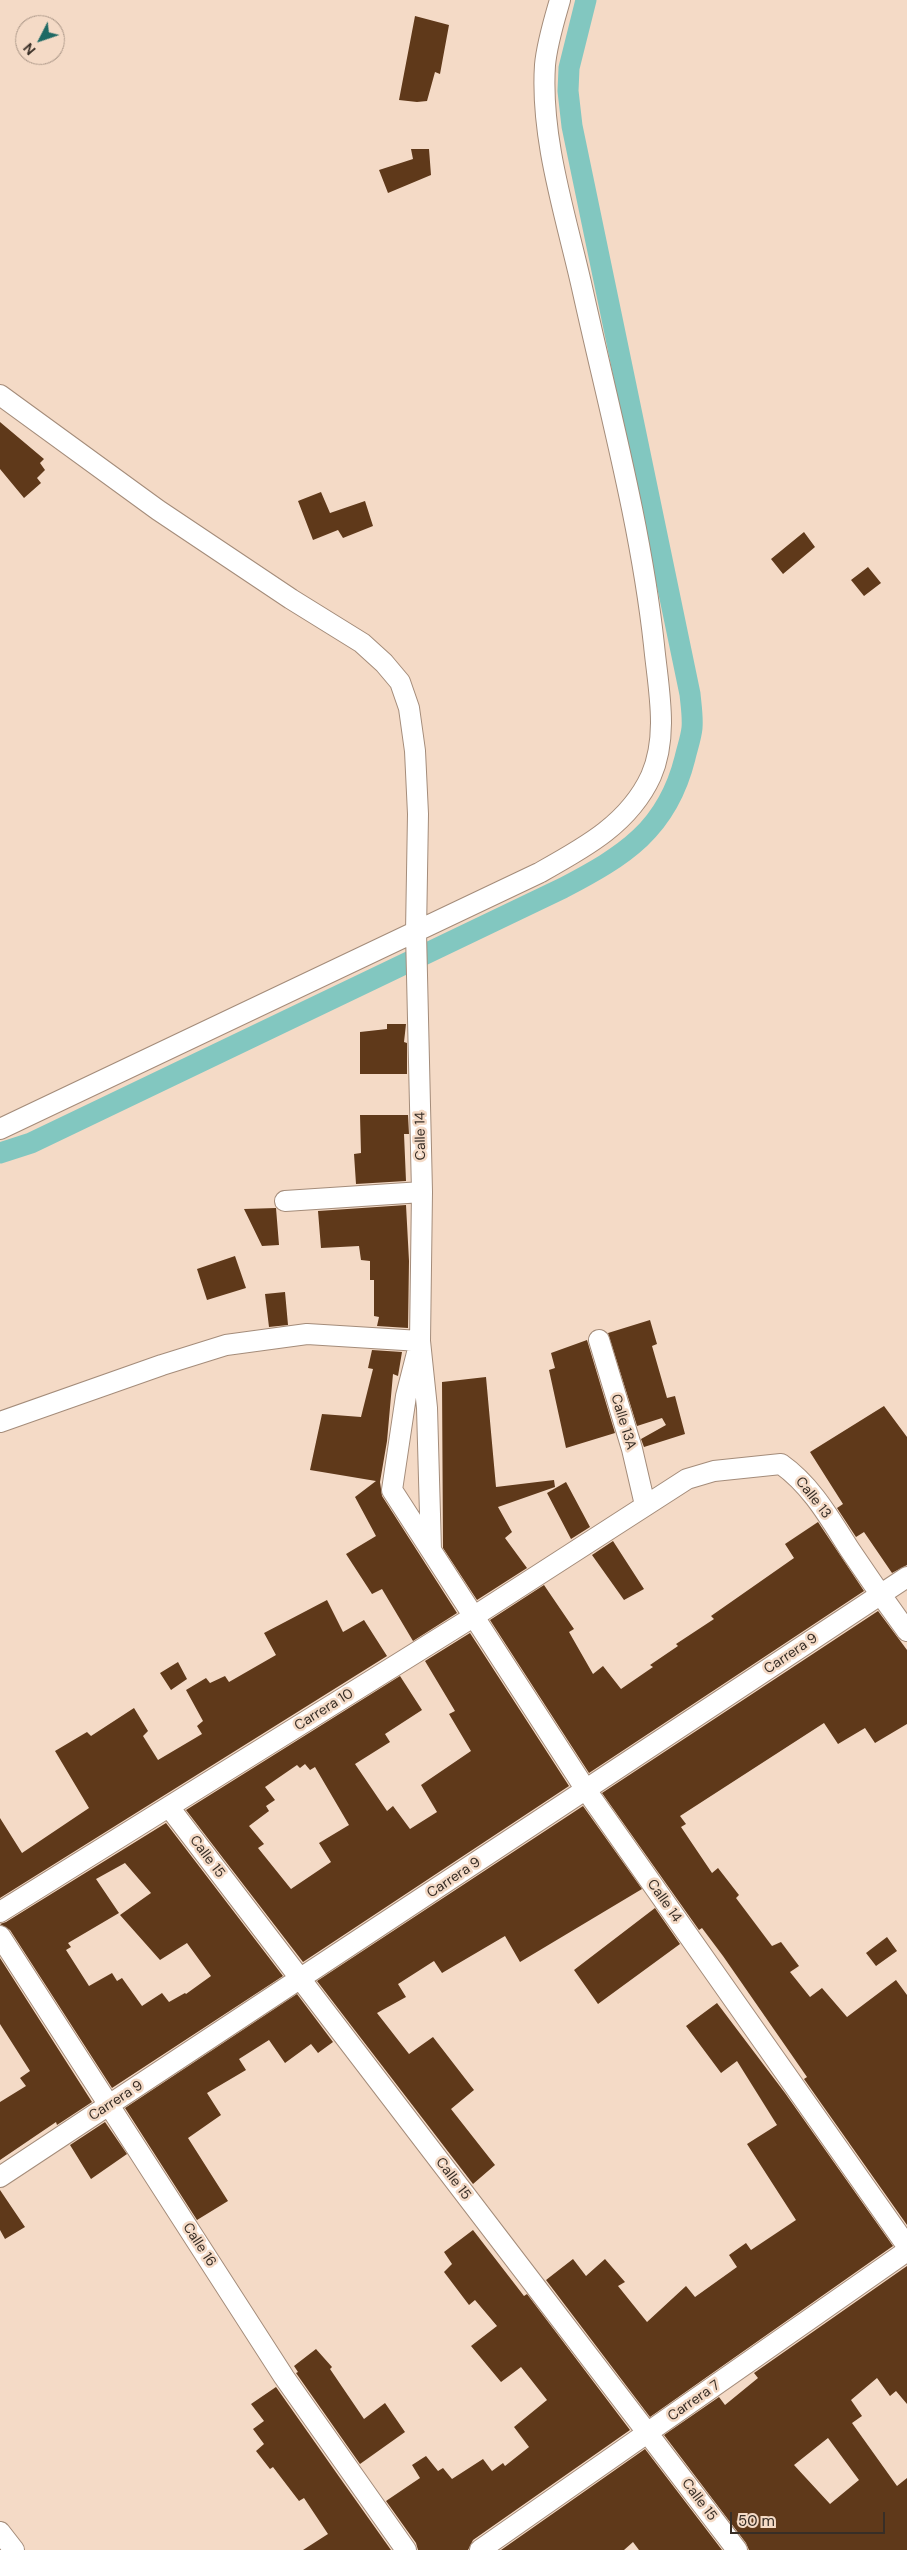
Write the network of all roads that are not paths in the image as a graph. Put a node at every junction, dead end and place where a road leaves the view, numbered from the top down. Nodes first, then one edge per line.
1 (560, 0) edge
2 (0, 395) edge
3 (416, 932) junction
4 (0, 1129) edge
5 (422, 1192) junction
6 (285, 1201) dead end
7 (599, 1340) dead end
8 (420, 1341) junction
9 (0, 1422) edge
10 (645, 1505) junction
11 (432, 1550) junction
12 (907, 1577) edge
13 (880, 1595) junction
14 (473, 1617) junction
15 (907, 1631) edge
16 (586, 1790) junction
17 (169, 1807) junction
18 (0, 1912) edge
19 (0, 1936) edge
20 (300, 1979) junction
21 (109, 2106) junction
22 (0, 2177) edge
23 (907, 2246) edge
24 (907, 2251) edge
25 (648, 2434) junction
26 (0, 2532) edge
27 (14, 2550) edge
28 (406, 2550) edge
29 (480, 2550) edge
30 (737, 2550) edge

1 - 3 street
2 - 3 street, Calle 14
3 - 4 street
3 - 5 street, Calle 14
5 - 6 street
5 - 8 street, Calle 14
7 - 10 street, Calle 13A
8 - 9 street
8 - 11 street, Calle 14
8 - 11 street, Calle 14
10 - 13 street, Calle 13
10 - 14 street, Carrera 10
11 - 14 street, Calle 14
12 - 13 street, Carrera 9
13 - 15 street, Calle 13
13 - 16 street, Carrera 9
14 - 16 street, Calle 14
14 - 17 street, Carrera 10
16 - 20 street, Carrera 9
16 - 23 street, Calle 14
17 - 18 street, Carrera 10
17 - 20 street, Calle 15
19 - 21 street, Calle 16
20 - 21 street, Carrera 9
20 - 25 street, Calle 15
21 - 22 street, Carrera 9
21 - 28 street, Calle 16
24 - 25 street, Carrera 7
25 - 29 street, Carrera 7
25 - 30 street, Calle 15
26 - 27 street

